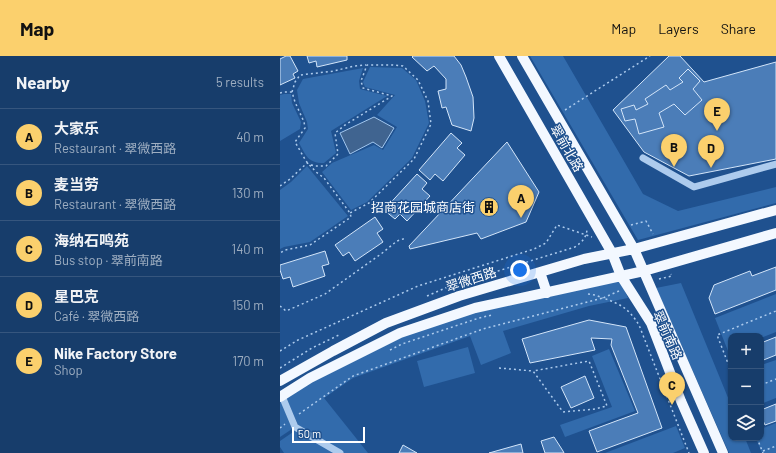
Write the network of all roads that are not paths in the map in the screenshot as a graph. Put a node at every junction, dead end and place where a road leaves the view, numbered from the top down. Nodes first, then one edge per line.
1 (499, 56) edge
2 (522, 56) edge
3 (643, 158) dead end
4 (776, 164) edge
5 (776, 210) edge
6 (776, 232) edge
7 (634, 249) junction
8 (612, 253) junction
9 (644, 271) junction
10 (540, 272) junction
11 (621, 276) junction
12 (547, 292) junction
13 (280, 381) edge
14 (281, 397) edge
15 (340, 453) edge
16 (704, 453) edge
17 (724, 453) edge

1 - 8 main road, 翠前北路
2 - 7 main road, 翠前北路
3 - 4 lane
5 - 7 main road, 翠微西路
6 - 9 main road
7 - 8 main road, 翠微西路
7 - 9 main road, 翠前北路
8 - 10 main road, 翠微西路
8 - 11 main road, 翠前南路
9 - 11 main road
9 - 17 main road, 翠前南路
10 - 12 main road
10 - 13 main road, 翠微西路
11 - 12 main road
11 - 16 main road, 翠前南路
12 - 14 main road
14 - 15 lane

